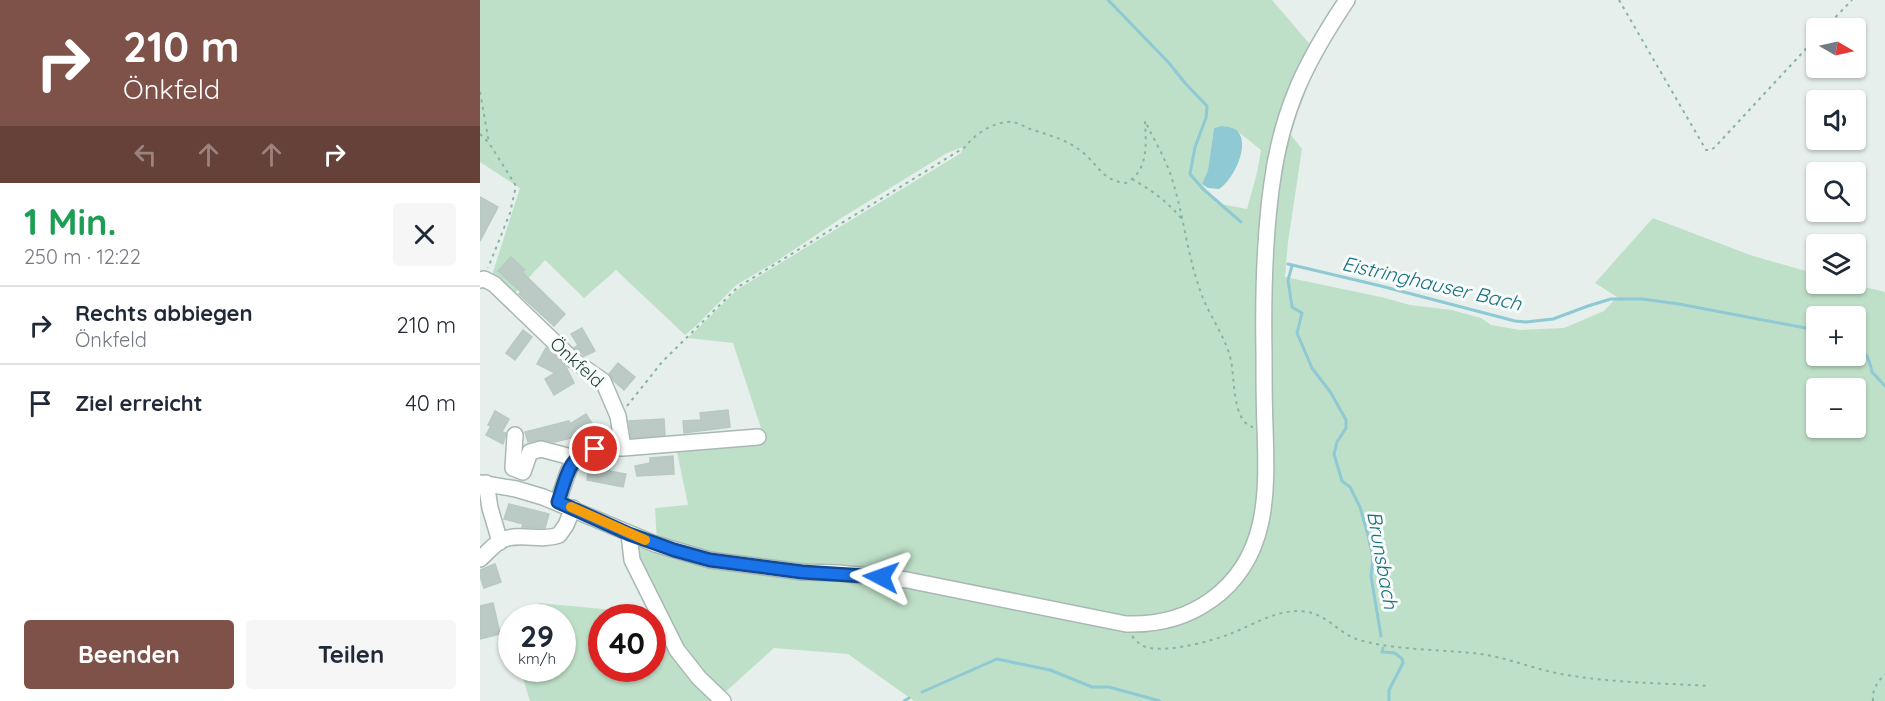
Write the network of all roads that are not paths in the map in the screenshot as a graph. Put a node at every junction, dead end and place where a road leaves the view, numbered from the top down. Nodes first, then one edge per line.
1 (1347, 0) edge
2 (482, 279) edge
3 (515, 435) dead end
4 (758, 437) dead end
5 (623, 448) junction
6 (576, 458) junction
7 (483, 483) edge
8 (566, 505) junction
9 (629, 534) junction
10 (500, 542) junction
11 (480, 559) edge
12 (723, 701) edge

1 - 9 street
2 - 5 street, Önkfeld
3 - 6 street
4 - 5 street
5 - 6 street
6 - 8 street
7 - 8 street
7 - 10 street
8 - 9 street
8 - 10 street
9 - 12 street
10 - 11 street

